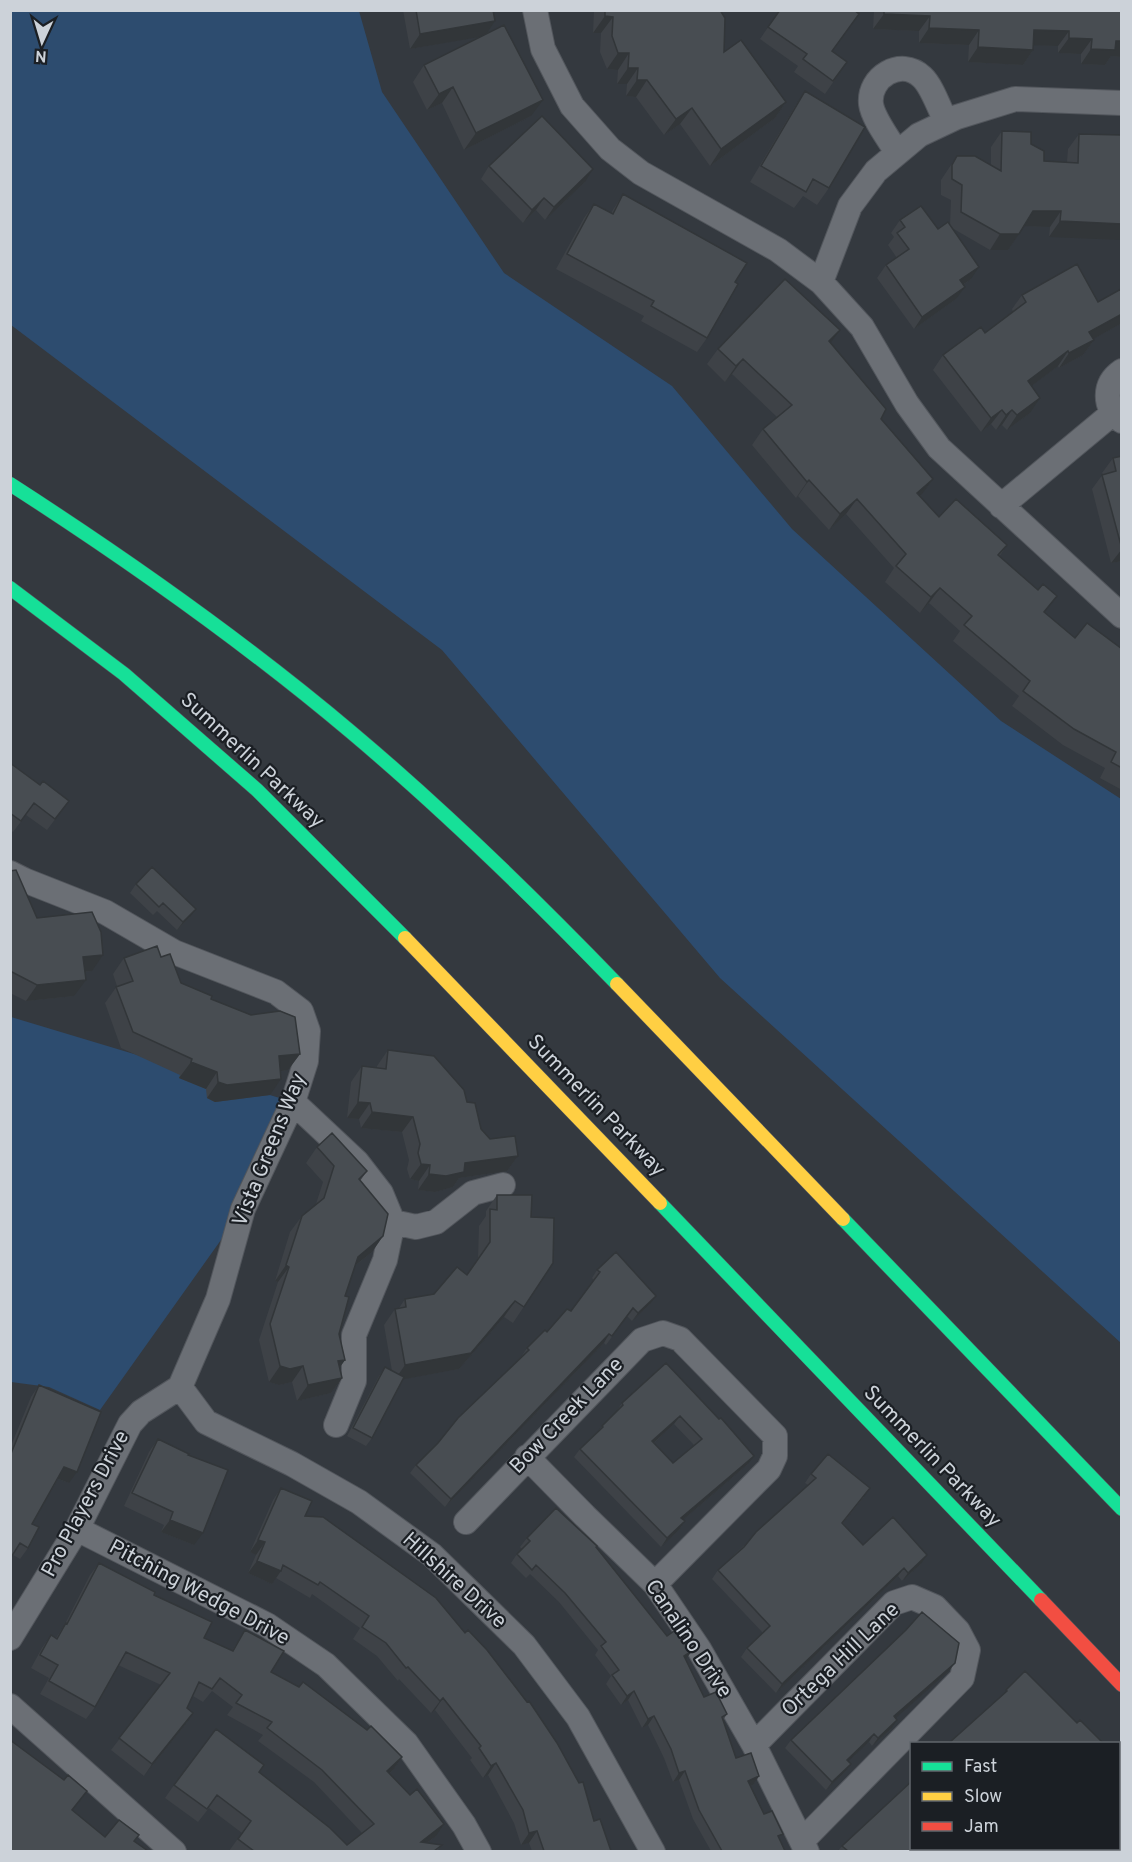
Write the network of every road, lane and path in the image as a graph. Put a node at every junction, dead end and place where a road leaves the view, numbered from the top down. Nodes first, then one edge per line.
1 (535, 10) edge
2 (1122, 103) edge
3 (946, 122) junction
4 (897, 153) junction
5 (820, 282) junction
6 (1122, 371) edge
7 (1118, 417) edge
8 (10, 484) edge
9 (1001, 506) junction
10 (10, 588) edge
11 (1122, 616) edge
12 (10, 873) edge
13 (293, 1102) junction
14 (503, 1185) dead end
15 (393, 1222) junction
16 (180, 1388) junction
17 (336, 1425) dead end
18 (527, 1457) junction
19 (1122, 1509) edge
20 (466, 1522) dead end
21 (77, 1529) junction
22 (655, 1584) junction
23 (10, 1638) edge
24 (1122, 1685) edge
25 (10, 1706) edge
26 (754, 1745) junction
27 (804, 1846) edge
28 (174, 1851) edge
29 (479, 1851) edge
30 (653, 1851) edge

1 - 5 street
2 - 3 street
3 - 4 street
3 - 4 street
4 - 5 street
5 - 9 street
6 - 7 street
7 - 9 street
8 - 19 highway
9 - 11 street
10 - 24 highway, Summerlin Parkway
12 - 13 street, Vista Greens Way
13 - 15 street
13 - 16 street, Vista Greens Way
14 - 15 street
15 - 17 street
16 - 21 street, Pro Players Drive
16 - 30 street, Hillshire Drive
18 - 20 street, Bow Creek Lane
18 - 22 street, Canalino Drive
18 - 22 street, Bow Creek Lane
21 - 23 street, Pro Players Drive
21 - 29 street, Pitching Wedge Drive
22 - 26 street, Canalino Drive
25 - 28 street
26 - 27 street, Canalino Drive
26 - 27 street, Ortega Hill Lane

